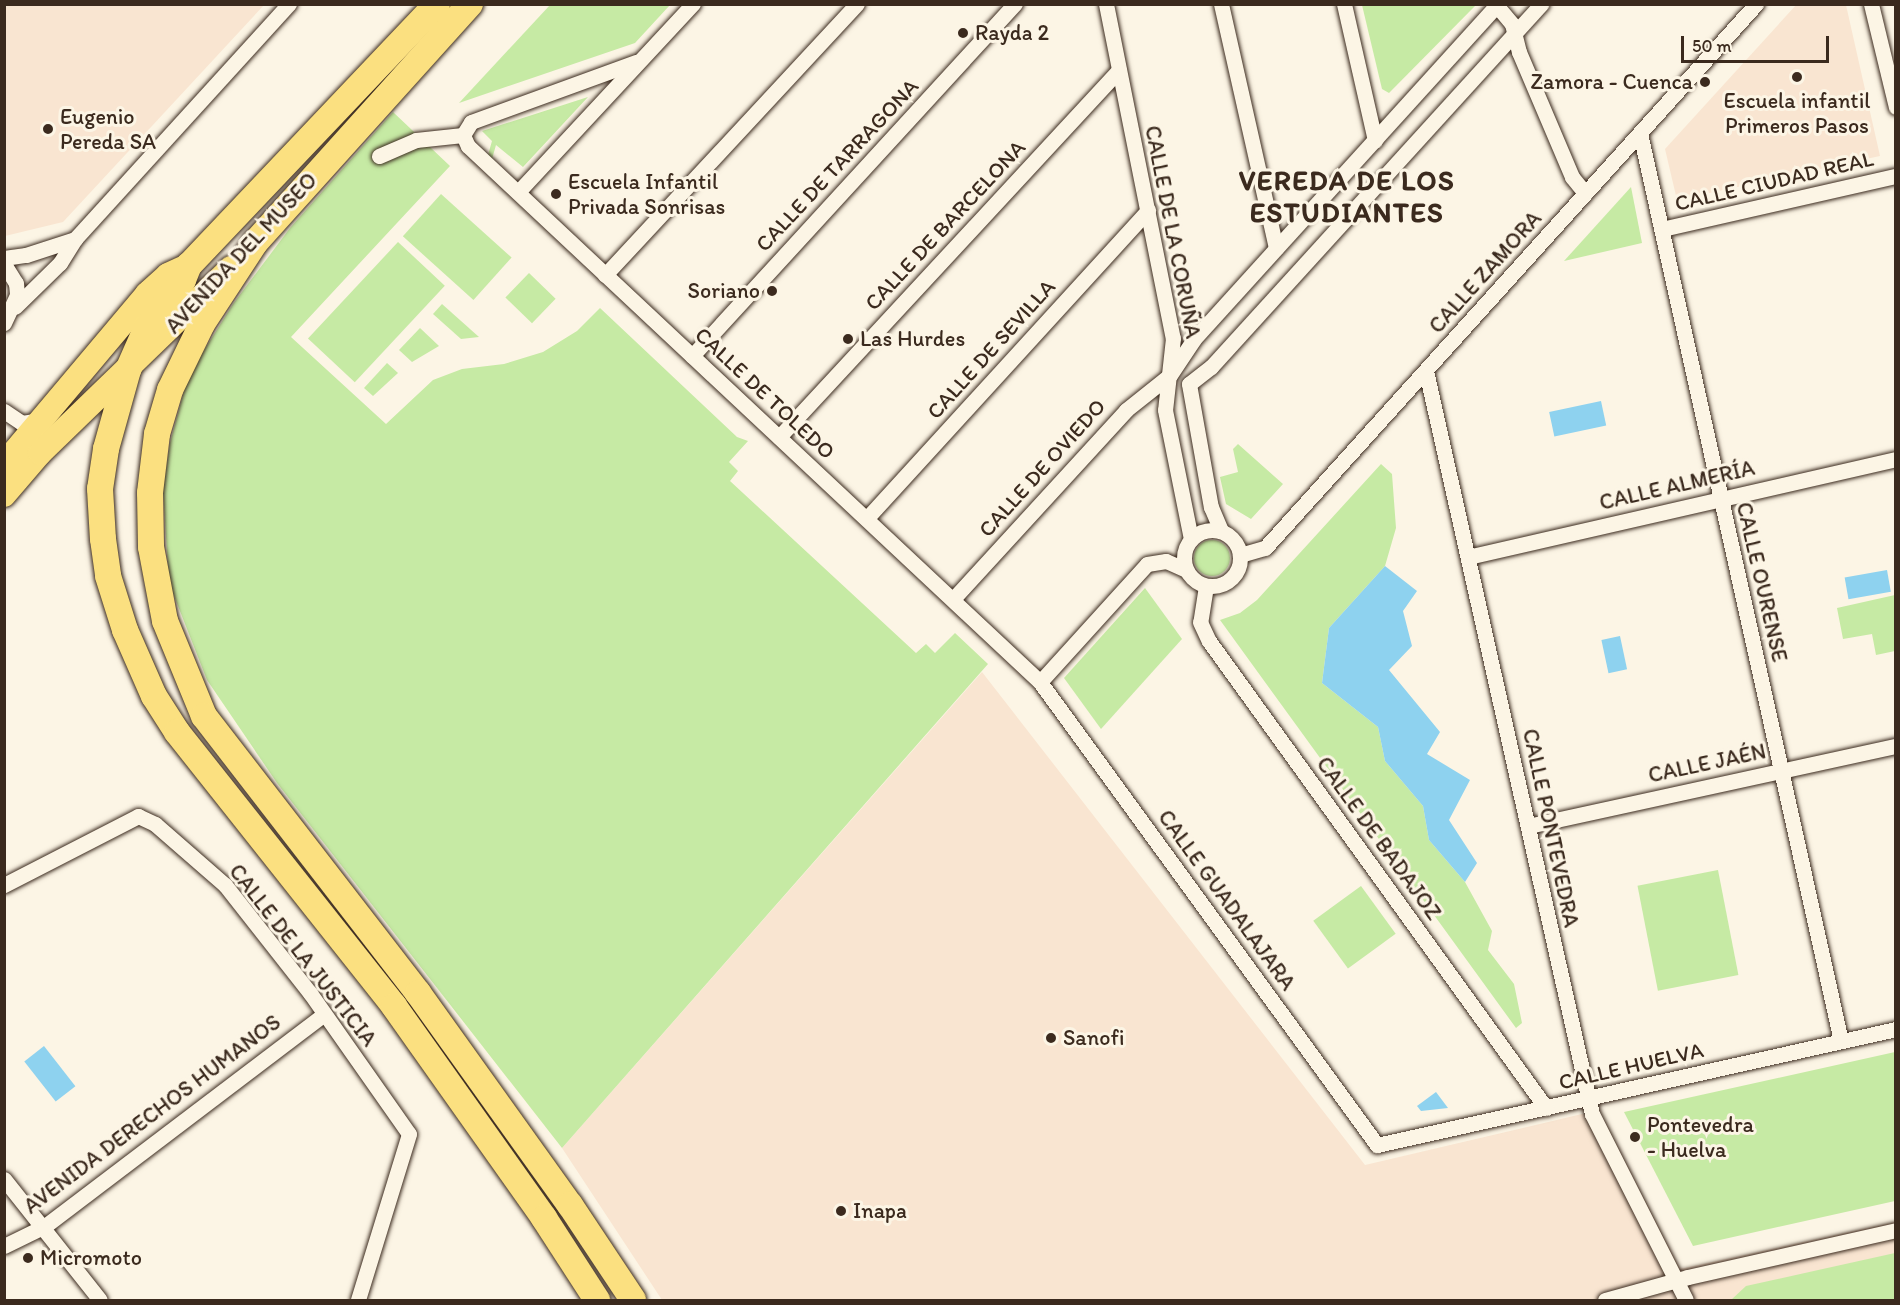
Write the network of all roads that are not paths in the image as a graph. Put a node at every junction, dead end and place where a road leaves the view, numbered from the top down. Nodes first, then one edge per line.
1 (289, 4) edge
2 (437, 4) edge
3 (470, 4) edge
4 (693, 4) edge
5 (857, 4) edge
6 (1015, 4) edge
7 (1106, 4) edge
8 (1221, 4) edge
9 (1344, 4) edge
10 (1542, 4) edge
11 (1755, 4) edge
12 (1871, 4) edge
13 (1498, 5) edge
14 (1515, 34) junction
15 (639, 61) junction
16 (1119, 70) junction
17 (1896, 107) edge
18 (1640, 133) junction
19 (463, 135) junction
20 (1375, 141) junction
21 (380, 156) dead end
22 (1896, 176) edge
23 (518, 192) junction
24 (1585, 193) junction
25 (1148, 210) junction
26 (1662, 229) junction
27 (75, 239) junction
28 (255, 243) junction
29 (1276, 248) junction
30 (4, 258) edge
31 (4, 264) edge
32 (189, 265) junction
33 (605, 275) junction
34 (15, 307) junction
35 (4, 323) edge
36 (692, 356) junction
37 (128, 370) junction
38 (1426, 371) junction
39 (1170, 375) junction
40 (1189, 384) junction
41 (4, 411) edge
42 (41, 420) junction
43 (779, 437) junction
44 (1896, 459) edge
45 (5, 465) edge
46 (4, 495) edge
47 (1720, 498) junction
48 (867, 518) junction
49 (1221, 531) junction
50 (1191, 539) junction
51 (1240, 555) junction
52 (1468, 556) junction
53 (1186, 570) junction
54 (1206, 586) junction
55 (954, 598) junction
56 (1040, 682) junction
57 (1896, 746) edge
58 (1782, 769) junction
59 (1528, 826) junction
60 (4, 885) edge
61 (324, 1014) junction
62 (1896, 1029) edge
63 (1842, 1041) junction
64 (1588, 1099) junction
65 (1546, 1108) junction
66 (1377, 1145) joint
67 (4, 1179) edge
68 (45, 1226) junction
69 (1896, 1230) edge
70 (4, 1246) edge
71 (1676, 1280) junction
72 (100, 1300) edge
73 (358, 1300) edge
74 (597, 1300) edge
75 (633, 1300) edge
76 (1605, 1300) edge
77 (1686, 1300) edge

1 - 27 street
2 - 32 highway, AVENIDA DEL MUSEO
3 - 28 highway, AVENIDA DEL MUSEO
4 - 15 street
5 - 33 street
6 - 36 street, CALLE DE TARRAGONA
7 - 16 street, CALLE DE LA CORUÑA
8 - 29 street
9 - 20 street
10 - 14 street
11 - 18 street, CALLE ZAMORA
12 - 17 street
13 - 14 street
13 - 20 street, CALLE DE OVIEDO
14 - 24 street
14 - 40 street
15 - 19 street
15 - 23 street
16 - 25 street, CALLE DE LA CORUÑA
16 - 43 street, CALLE DE BARCELONA
18 - 24 street, CALLE ZAMORA
18 - 26 street, CALLE OURENSE
19 - 21 street
19 - 23 street, CALLE DE TOLEDO
20 - 29 street, CALLE DE OVIEDO
22 - 26 street, CALLE CIUDAD REAL
23 - 33 street, CALLE DE TOLEDO
24 - 38 street, CALLE ZAMORA
25 - 39 street, CALLE DE LA CORUÑA
25 - 48 street, CALLE DE SEVILLA
26 - 47 street, CALLE OURENSE
27 - 30 street
27 - 34 street
28 - 37 main road, AVENIDA DEL MUSEO
28 - 75 highway
29 - 39 street, CALLE DE OVIEDO
31 - 34 street
32 - 37 highway
32 - 42 main road, AVENIDA DEL MUSEO
33 - 36 street, CALLE DE TOLEDO
34 - 35 street
36 - 43 street, CALLE DE TOLEDO
37 - 46 main road, AVENIDA DEL MUSEO
37 - 74 highway
38 - 51 street, CALLE ZAMORA
38 - 52 street, CALLE PONTEVEDRA
39 - 40 street
39 - 50 street, CALLE DE LA CORUÑA
39 - 55 street, CALLE DE OVIEDO
40 - 49 street
41 - 42 street
42 - 45 main road, AVENIDA DEL MUSEO
43 - 48 street, CALLE DE TOLEDO
44 - 47 street, CALLE ALMERÍA
47 - 52 street, CALLE ALMERÍA
47 - 58 street, CALLE OURENSE
48 - 55 street, CALLE DE TOLEDO
49 - 50 street
49 - 51 street
50 - 53 street
51 - 54 street
52 - 59 street, CALLE PONTEVEDRA
53 - 54 street
53 - 56 street
54 - 65 street, CALLE DE BADAJOZ
55 - 56 street, CALLE DE TOLEDO
56 - 66 street, CALLE GUADALAJARA
57 - 58 street, CALLE JAÉN
58 - 59 street, CALLE JAÉN
58 - 63 street, CALLE OURENSE
59 - 64 street, CALLE PONTEVEDRA
60 - 61 street, CALLE DE LA JUSTICIA
61 - 68 street, AVENIDA DERECHOS HUMANOS
61 - 73 street, CALLE DE LA JUSTICIA
62 - 63 street, CALLE HUELVA
63 - 64 street, CALLE HUELVA
64 - 65 street, CALLE HUELVA
64 - 71 street, CALLE PONTEVEDRA
65 - 66 street, CALLE HUELVA
67 - 68 street
68 - 70 street, AVENIDA DERECHOS HUMANOS
68 - 72 street
69 - 71 street
71 - 76 street
71 - 77 street, CALLE PONTEVEDRA

